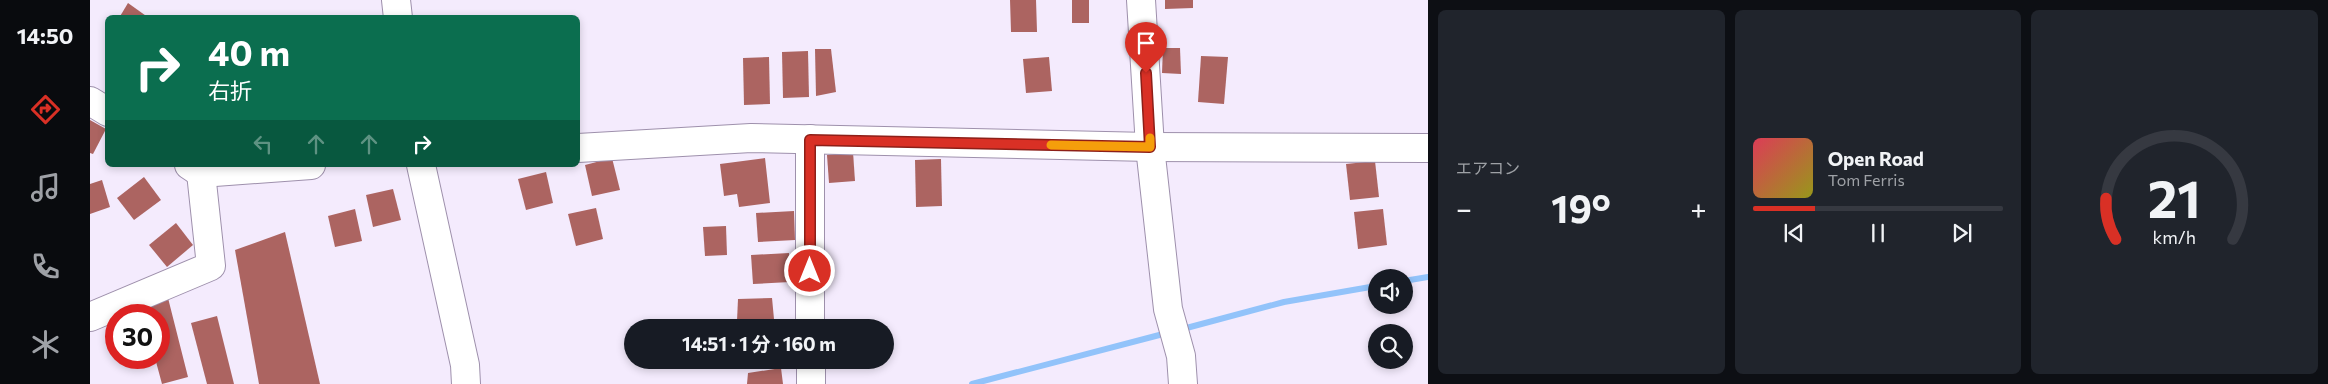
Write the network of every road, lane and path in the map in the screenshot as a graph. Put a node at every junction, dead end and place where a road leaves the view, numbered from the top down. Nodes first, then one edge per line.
1 (396, 0) edge
2 (1141, 0) edge
3 (398, 15) edge
4 (90, 101) edge
5 (105, 110) edge
6 (810, 140) junction
7 (1150, 147) junction
8 (580, 148) edge
9 (1428, 148) edge
10 (253, 167) edge
11 (421, 167) edge
12 (195, 169) edge
13 (90, 317) edge
14 (810, 319) edge
15 (811, 369) edge
16 (466, 384) edge
17 (811, 384) edge
18 (1183, 384) edge

1 - 3 street
2 - 7 street
4 - 5 street
6 - 7 street
6 - 8 street
6 - 14 street
7 - 9 street
7 - 18 street
10 - 12 street
11 - 16 street
12 - 13 street
15 - 17 street

